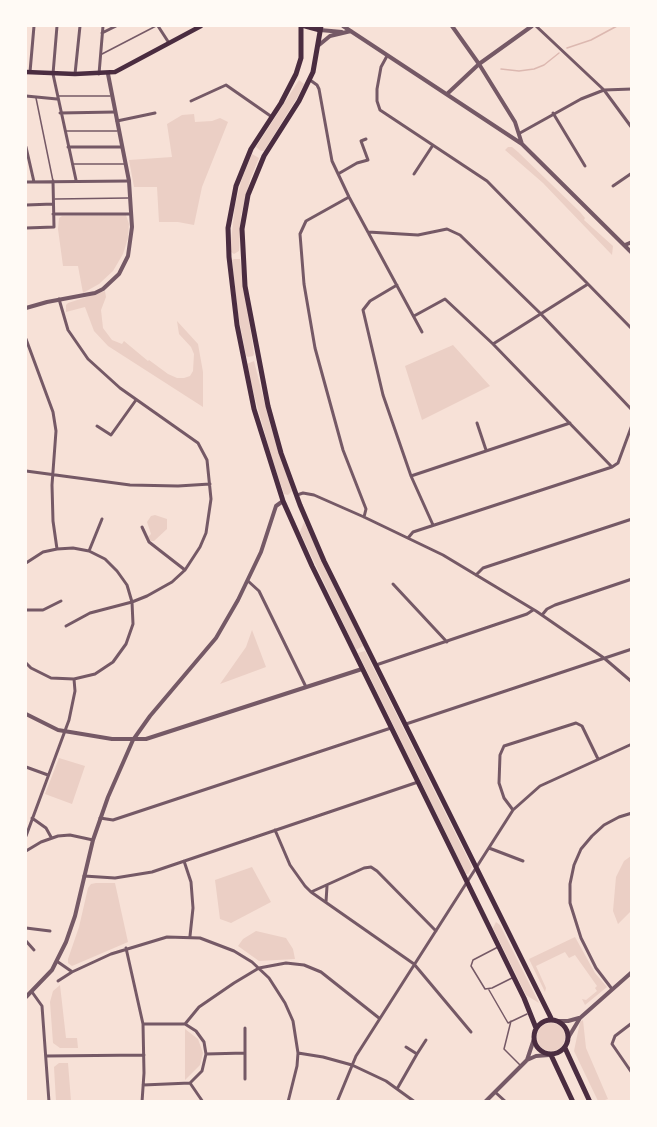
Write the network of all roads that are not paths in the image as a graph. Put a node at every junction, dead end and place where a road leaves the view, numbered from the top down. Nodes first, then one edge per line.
1 (34, 26) edge
2 (57, 26) edge
3 (80, 26) edge
4 (103, 26) edge
5 (116, 26) edge
6 (158, 26) edge
7 (201, 26) edge
8 (308, 26) edge
9 (343, 26) edge
10 (452, 26) edge
11 (534, 26) edge
12 (320, 28) edge
13 (351, 31) junction
14 (343, 32) junction
15 (102, 33) junction
16 (169, 44) junction
17 (319, 45) junction
18 (100, 55) junction
19 (387, 56) junction
20 (479, 64) junction
21 (28, 72) edge
22 (53, 74) junction
23 (75, 74) junction
24 (99, 74) junction
25 (108, 74) junction
26 (296, 74) junction
27 (309, 79) junction
28 (632, 89) edge
29 (604, 90) junction
30 (447, 94) junction
31 (26, 96) edge
32 (112, 96) junction
33 (36, 97) junction
34 (57, 98) junction
35 (191, 101) dead end
36 (115, 112) junction
37 (60, 113) junction
38 (155, 113) dead end
39 (553, 113) junction
40 (272, 117) junction
41 (117, 121) junction
42 (515, 122) junction
43 (632, 128) edge
44 (118, 130) junction
45 (64, 131) junction
46 (520, 134) junction
47 (509, 135) junction
48 (366, 139) dead end
49 (522, 144) junction
50 (433, 145) junction
51 (26, 147) edge
52 (68, 147) junction
53 (122, 147) junction
54 (251, 149) junction
55 (264, 156) junction
56 (71, 164) junction
57 (125, 164) junction
58 (585, 166) dead end
59 (632, 173) edge
60 (338, 174) junction
61 (414, 174) dead end
62 (76, 180) junction
63 (53, 181) junction
64 (129, 181) junction
65 (26, 182) edge
66 (34, 182) junction
67 (613, 186) dead end
68 (349, 197) junction
69 (129, 198) junction
70 (52, 199) junction
71 (53, 204) junction
72 (26, 205) edge
73 (52, 214) junction
74 (131, 214) junction
75 (26, 228) edge
76 (368, 232) junction
77 (632, 242) edge
78 (625, 245) junction
79 (632, 253) edge
80 (242, 256) junction
81 (229, 257) junction
82 (588, 284) junction
83 (397, 285) junction
84 (59, 299) junction
85 (26, 308) edge
86 (540, 313) junction
87 (414, 316) junction
88 (632, 329) edge
89 (422, 332) dead end
90 (26, 339) edge
91 (493, 344) junction
92 (257, 358) junction
93 (243, 361) junction
94 (136, 400) junction
95 (632, 410) edge
96 (477, 423) dead end
97 (570, 423) junction
98 (632, 425) edge
99 (97, 426) dead end
100 (486, 451) junction
101 (612, 467) junction
102 (26, 471) edge
103 (53, 476) junction
104 (411, 476) junction
105 (210, 484) junction
106 (297, 495) junction
107 (283, 501) junction
108 (364, 517) junction
109 (102, 519) dead end
110 (632, 519) edge
111 (433, 525) junction
112 (142, 527) dead end
113 (408, 538) junction
114 (57, 549) junction
115 (89, 551) junction
116 (26, 563) edge
117 (185, 570) junction
118 (476, 575) junction
119 (632, 579) edge
120 (248, 581) junction
121 (393, 584) dead end
122 (61, 601) dead end
123 (132, 602) junction
124 (534, 609) junction
125 (26, 610) edge
126 (542, 615) junction
127 (66, 626) dead end
128 (447, 642) junction
129 (632, 649) edge
130 (604, 658) junction
131 (26, 663) edge
132 (376, 665) junction
133 (362, 669) junction
134 (74, 679) junction
135 (632, 682) edge
136 (306, 687) junction
137 (26, 714) edge
138 (405, 724) junction
139 (391, 728) junction
140 (65, 732) junction
141 (133, 740) junction
142 (632, 744) edge
143 (598, 759) junction
144 (26, 767) edge
145 (48, 775) junction
146 (418, 782) junction
147 (513, 810) junction
148 (632, 813) edge
149 (32, 818) junction
150 (100, 818) junction
151 (275, 830) junction
152 (26, 836) edge
153 (51, 837) junction
154 (93, 840) junction
155 (489, 848) junction
156 (26, 850) edge
157 (184, 861) junction
158 (523, 861) dead end
159 (476, 869) junction
160 (84, 876) junction
161 (466, 882) junction
162 (327, 886) junction
163 (311, 892) junction
164 (326, 903) junction
165 (499, 916) junction
166 (487, 923) junction
167 (26, 928) edge
168 (50, 931) dead end
169 (436, 931) junction
170 (190, 936) junction
171 (26, 941) edge
172 (498, 946) junction
173 (126, 948) junction
174 (34, 950) dead end
175 (58, 962) junction
176 (414, 964) junction
177 (259, 968) junction
178 (72, 972) junction
179 (632, 972) edge
180 (513, 977) junction
181 (58, 981) dead end
182 (488, 989) junction
183 (612, 989) junction
184 (32, 992) junction
185 (26, 998) edge
186 (531, 1013) junction
187 (580, 1018) junction
188 (380, 1019) junction
189 (511, 1021) junction
190 (554, 1021) junction
191 (632, 1023) edge
192 (143, 1024) junction
193 (185, 1024) junction
194 (245, 1028) dead end
195 (536, 1028) junction
196 (471, 1032) dead end
197 (568, 1038) junction
198 (534, 1039) junction
199 (426, 1040) dead end
200 (406, 1047) dead end
201 (565, 1048) junction
202 (245, 1053) junction
203 (298, 1053) junction
204 (144, 1054) junction
205 (206, 1054) junction
206 (417, 1054) junction
207 (550, 1055) junction
208 (47, 1056) junction
209 (527, 1060) junction
210 (352, 1065) junction
211 (520, 1065) junction
212 (632, 1073) edge
213 (245, 1079) dead end
214 (190, 1083) junction
215 (143, 1085) junction
216 (397, 1089) junction
217 (495, 1092) junction
218 (49, 1101) edge
219 (142, 1101) edge
220 (203, 1101) edge
221 (288, 1101) edge
222 (337, 1101) edge
223 (415, 1101) edge
224 (485, 1101) edge
225 (506, 1101) edge
226 (573, 1101) edge
227 (590, 1101) edge

1 - 21 street
2 - 22 street
3 - 23 street
4 - 15 street
5 - 15 street
6 - 16 street
6 - 18 lane
7 - 16 main road
8 - 12 main road
8 - 26 main road
9 - 13 street
10 - 20 street
11 - 20 street
11 - 29 street
12 - 14 street
12 - 17 main road
13 - 14 street
13 - 19 street
14 - 17 street
15 - 18 street
16 - 25 main road
17 - 27 main road
18 - 24 street
19 - 30 street
19 - 50 street
20 - 30 street
20 - 42 street
21 - 22 main road
22 - 23 main road
22 - 34 street
23 - 24 main road
24 - 25 main road
25 - 32 street
26 - 27 main road
26 - 40 main road
27 - 55 main road
27 - 60 street
28 - 29 street
29 - 39 street
29 - 43 street
30 - 47 street
31 - 33 street
32 - 34 lane
32 - 36 street
33 - 34 street
33 - 63 lane
34 - 37 street
35 - 40 street
36 - 37 street
36 - 41 street
37 - 45 street
38 - 41 street
39 - 46 street
39 - 58 street
40 - 54 main road
41 - 44 street
42 - 46 street
42 - 47 street
44 - 45 lane
44 - 53 street
45 - 52 street
46 - 49 street
47 - 49 street
48 - 60 street
49 - 78 street
50 - 61 street
50 - 82 street
51 - 66 street
52 - 53 street
52 - 56 street
53 - 57 street
54 - 55 main road
54 - 81 main road
55 - 80 main road
56 - 57 lane
56 - 62 street
57 - 64 street
59 - 67 street
60 - 68 street
62 - 63 street
62 - 64 street
63 - 66 street
63 - 70 street
64 - 69 street
65 - 66 street
68 - 76 street
68 - 108 street
69 - 70 lane
69 - 74 street
70 - 71 street
71 - 72 street
71 - 73 street
73 - 74 street
73 - 75 street
74 - 84 street
76 - 83 street
76 - 86 street
77 - 78 street
78 - 79 street
80 - 81 main road
80 - 92 main road
81 - 93 main road
82 - 86 street
82 - 88 street
83 - 87 street
83 - 104 street
84 - 85 street
84 - 94 street
86 - 91 street
86 - 95 street
87 - 89 street
87 - 91 street
90 - 103 street
91 - 97 street
92 - 93 main road
92 - 106 main road
93 - 107 main road
94 - 99 street
94 - 105 street
96 - 100 street
97 - 100 street
97 - 101 street
98 - 101 street
100 - 104 street
101 - 111 street
102 - 103 street
103 - 105 street
103 - 114 street
104 - 111 street
105 - 117 street
106 - 108 street
106 - 132 main road
107 - 120 street
107 - 133 main road
108 - 113 street
109 - 115 street
110 - 118 street
111 - 113 street
112 - 117 street
113 - 118 street
114 - 115 street
114 - 116 street
115 - 123 street
117 - 123 street
118 - 124 street
119 - 126 street
120 - 136 street
120 - 141 street
121 - 128 street
122 - 125 street
123 - 127 street
123 - 134 street
124 - 126 street
124 - 128 street
126 - 130 street
128 - 132 street
129 - 130 street
130 - 135 street
130 - 138 street
131 - 134 street
132 - 138 main road
133 - 136 street
133 - 139 main road
134 - 140 street
136 - 141 street
137 - 140 street
138 - 159 main road
139 - 146 main road
139 - 150 street
140 - 141 street
140 - 145 street
141 - 150 street
142 - 143 street
143 - 147 street
143 - 147 street
144 - 145 street
145 - 149 street
146 - 151 street
146 - 161 main road
147 - 155 street
148 - 183 street
149 - 152 street
149 - 153 street
150 - 154 street
151 - 157 street
151 - 163 street
153 - 154 street
153 - 156 street
154 - 160 street
155 - 158 street
155 - 159 street
157 - 160 street
157 - 170 street
159 - 161 street
159 - 165 main road
160 - 175 street
161 - 166 main road
161 - 169 street
162 - 163 street
162 - 164 street
162 - 169 street
163 - 164 street
164 - 176 street
165 - 166 main road
165 - 190 main road
166 - 172 main road
167 - 168 street
169 - 176 street
170 - 173 street
170 - 177 street
171 - 174 street
172 - 180 main road
172 - 182 lane
173 - 178 street
173 - 192 street
175 - 178 street
175 - 184 street
176 - 188 street
176 - 196 street
177 - 188 street
177 - 193 street
177 - 203 street
178 - 181 street
179 - 183 street
180 - 182 lane
180 - 186 main road
182 - 189 lane
183 - 187 street
184 - 185 street
184 - 208 street
186 - 189 lane
186 - 195 main road
187 - 190 street
187 - 197 street
188 - 210 street
189 - 211 lane
190 - 195 main road
190 - 197 main road
191 - 212 street
192 - 193 street
192 - 204 street
193 - 205 street
194 - 202 street
195 - 198 main road
197 - 201 main road
198 - 207 main road
198 - 209 street
199 - 206 street
200 - 206 street
201 - 207 main road
201 - 227 main road
202 - 205 street
202 - 213 street
203 - 210 street
203 - 221 street
204 - 208 street
204 - 215 street
205 - 214 street
206 - 216 street
207 - 209 street
207 - 226 main road
208 - 218 street
209 - 211 street
210 - 216 street
210 - 222 street
211 - 217 street
214 - 215 street
214 - 220 street
215 - 219 street
216 - 223 street
217 - 224 street
217 - 225 street

